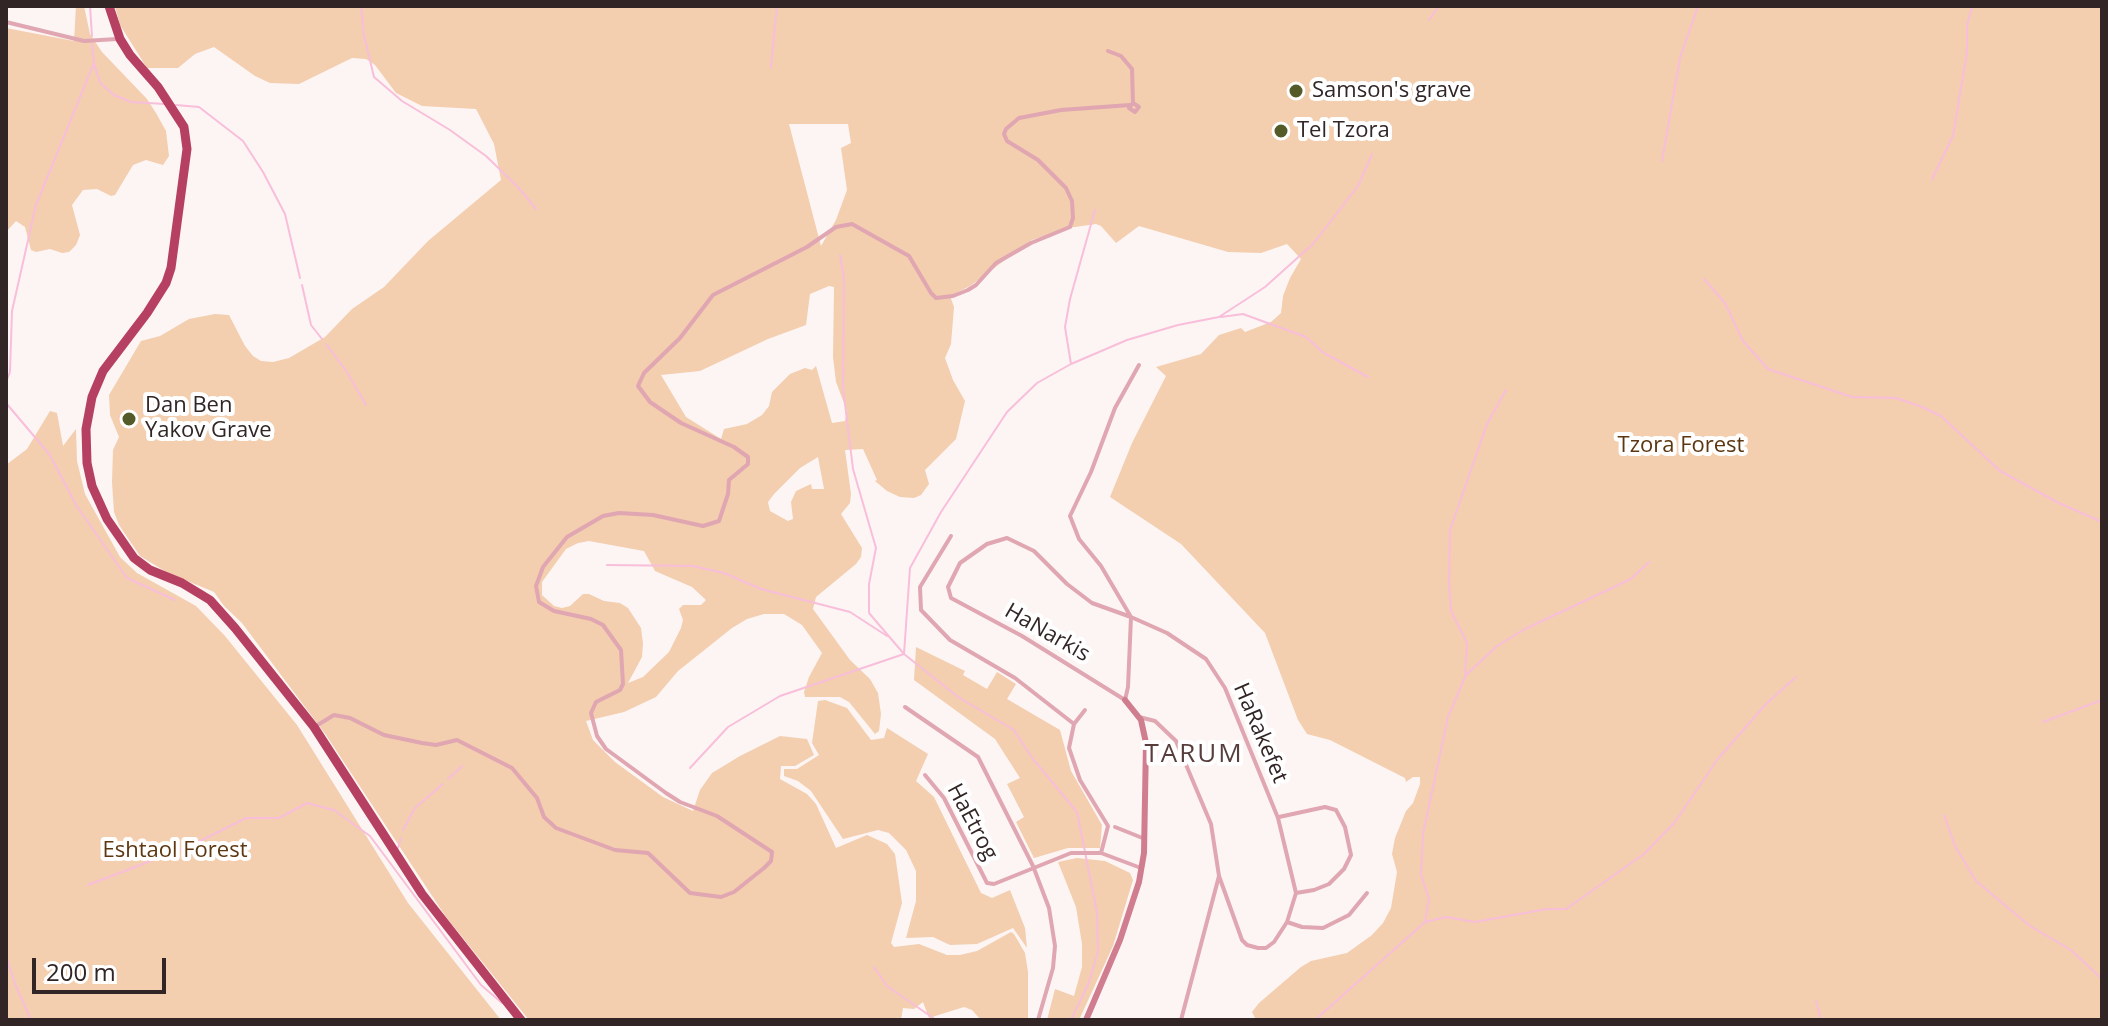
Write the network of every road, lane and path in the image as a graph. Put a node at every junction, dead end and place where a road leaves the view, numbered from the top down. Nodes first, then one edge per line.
1 (109, 6) edge
2 (6, 22) edge
3 (120, 39) junction
4 (1108, 51) dead end
5 (1139, 365) dead end
6 (951, 536) dead end
7 (951, 598) joint
8 (1131, 617) junction
9 (1125, 700) junction
10 (905, 707) dead end
11 (1085, 710) dead end
12 (1139, 717) junction
13 (1074, 724) junction
14 (314, 727) junction
15 (925, 775) dead end
16 (1278, 818) junction
17 (1115, 827) dead end
18 (1145, 839) junction
19 (1101, 853) junction
20 (1033, 866) junction
21 (1141, 868) junction
22 (1219, 876) junction
23 (1296, 893) junction
24 (1367, 893) dead end
25 (1287, 922) junction
26 (521, 1020) edge
27 (1038, 1020) edge
28 (1086, 1020) edge
29 (1181, 1020) edge

1 - 3 highway
2 - 3 street
3 - 14 highway
4 - 14 street
5 - 8 street
6 - 13 street
7 - 8 street, HaRakefet
7 - 9 street, HaNarkis
8 - 9 street
8 - 16 street, HaRakefet
9 - 12 street
10 - 20 street
11 - 13 street
12 - 18 street
12 - 22 street
13 - 19 street
14 - 26 highway
15 - 20 street, HaEtrog
16 - 23 street, HaRakefet
16 - 23 street
17 - 18 street
18 - 21 street
19 - 20 street
19 - 21 street
20 - 27 street
21 - 28 street
22 - 25 street
22 - 29 street
23 - 25 street
24 - 25 street

